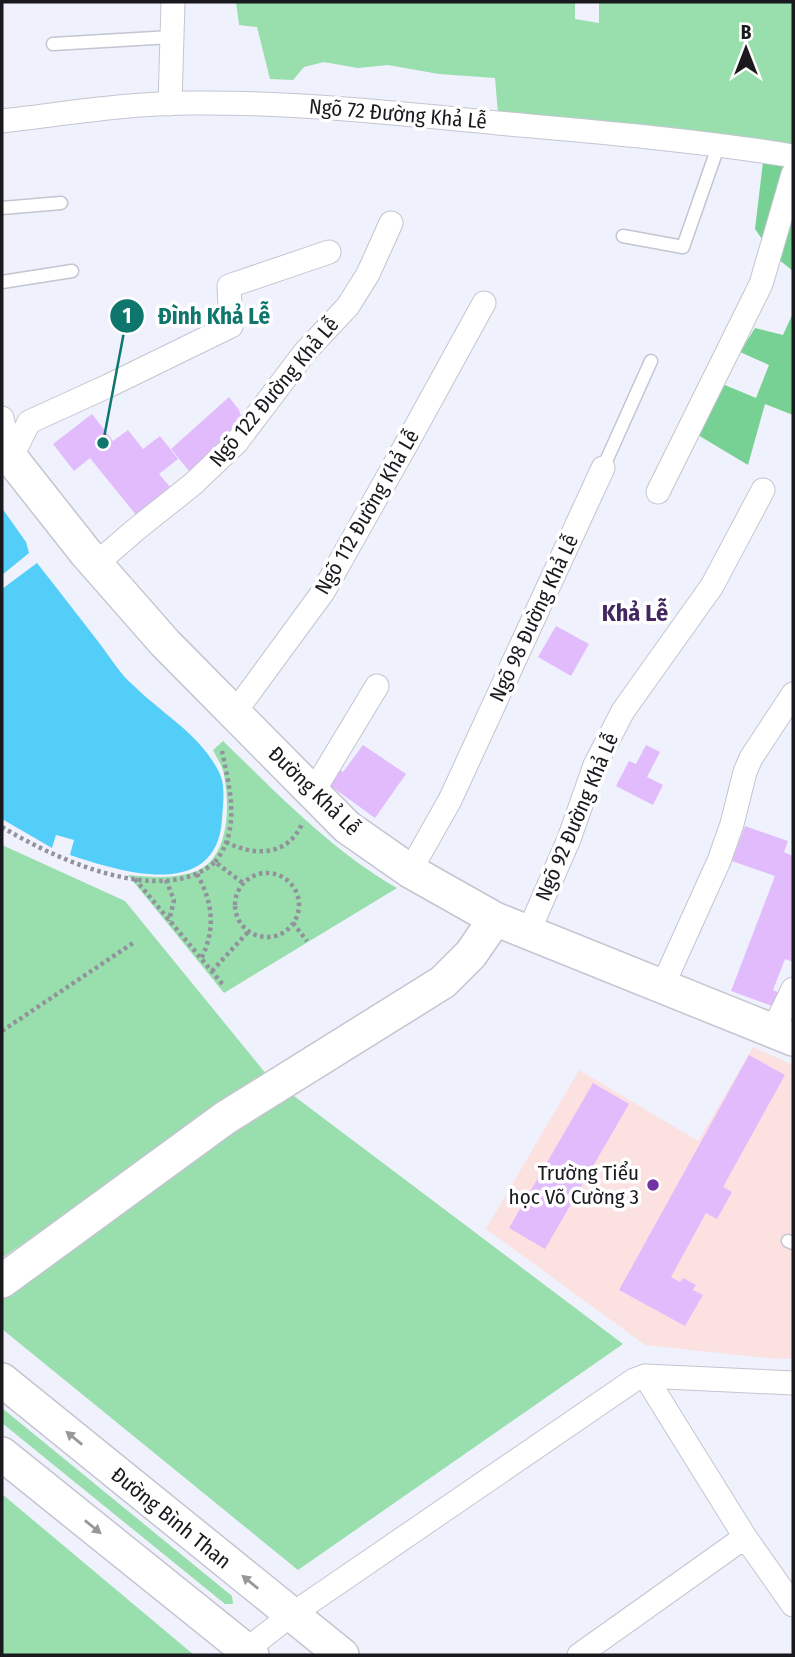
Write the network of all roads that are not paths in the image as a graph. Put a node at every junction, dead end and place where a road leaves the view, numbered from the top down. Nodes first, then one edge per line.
1 (173, 2) edge
2 (171, 37) junction
3 (53, 44) dead end
4 (170, 104) junction
5 (2, 121) edge
6 (719, 144) junction
7 (793, 156) edge
8 (793, 174) edge
9 (61, 203) dead end
10 (2, 208) edge
11 (391, 223) dead end
12 (623, 236) dead end
13 (329, 252) dead end
14 (72, 271) dead end
15 (2, 282) edge
16 (484, 303) dead end
17 (651, 361) dead end
18 (2, 418) edge
19 (7, 458) edge
20 (603, 468) joint
21 (763, 490) dead end
22 (657, 492) dead end
23 (96, 564) junction
24 (377, 686) dead end
25 (793, 694) edge
26 (234, 712) junction
27 (313, 792) junction
28 (410, 872) junction
29 (495, 919) junction
30 (528, 933) junction
31 (662, 987) junction
32 (793, 989) edge
33 (783, 1035) edge
34 (2, 1280) edge
35 (645, 1376) junction
36 (2, 1380) edge
37 (793, 1383) edge
38 (2, 1454) edge
39 (745, 1537) junction
40 (793, 1605) edge
41 (291, 1615) junction
42 (249, 1653) edge
43 (341, 1655) edge
44 (579, 1655) edge

1 - 2 street
2 - 3 lane
2 - 4 street
4 - 5 street, Ngõ 72 Đường Khả Lễ
4 - 6 street, Ngõ 72 Đường Khả Lễ
6 - 7 street, Ngõ 72 Đường Khả Lễ
6 - 12 lane
8 - 22 street
9 - 10 lane
11 - 23 street, Ngõ 122 Đường Khả Lễ
13 - 19 street
14 - 15 lane
16 - 26 street, Ngõ 112 Đường Khả Lễ
17 - 20 lane, Ngõ 98 Đường Khả Lễ
18 - 19 street
19 - 23 street, Đường Khả Lễ
20 - 28 street, Ngõ 98 Đường Khả Lễ
21 - 30 street, Ngõ 92 Đường Khả Lễ
23 - 26 street, Đường Khả Lễ
24 - 27 street
25 - 31 street
26 - 27 street, Đường Khả Lễ
27 - 28 street, Đường Khả Lễ
28 - 29 street, Đường Khả Lễ
29 - 30 street, Đường Khả Lễ
29 - 34 street
30 - 31 street, Đường Khả Lễ
31 - 33 street, Đường Khả Lễ
32 - 33 street
35 - 37 street
35 - 39 street
35 - 41 street
41 -> 36 street, Đường Bình Than
38 -> 42 street
39 - 40 street
39 - 44 street
41 - 42 street
41 - 43 street, Đường Bình Than

